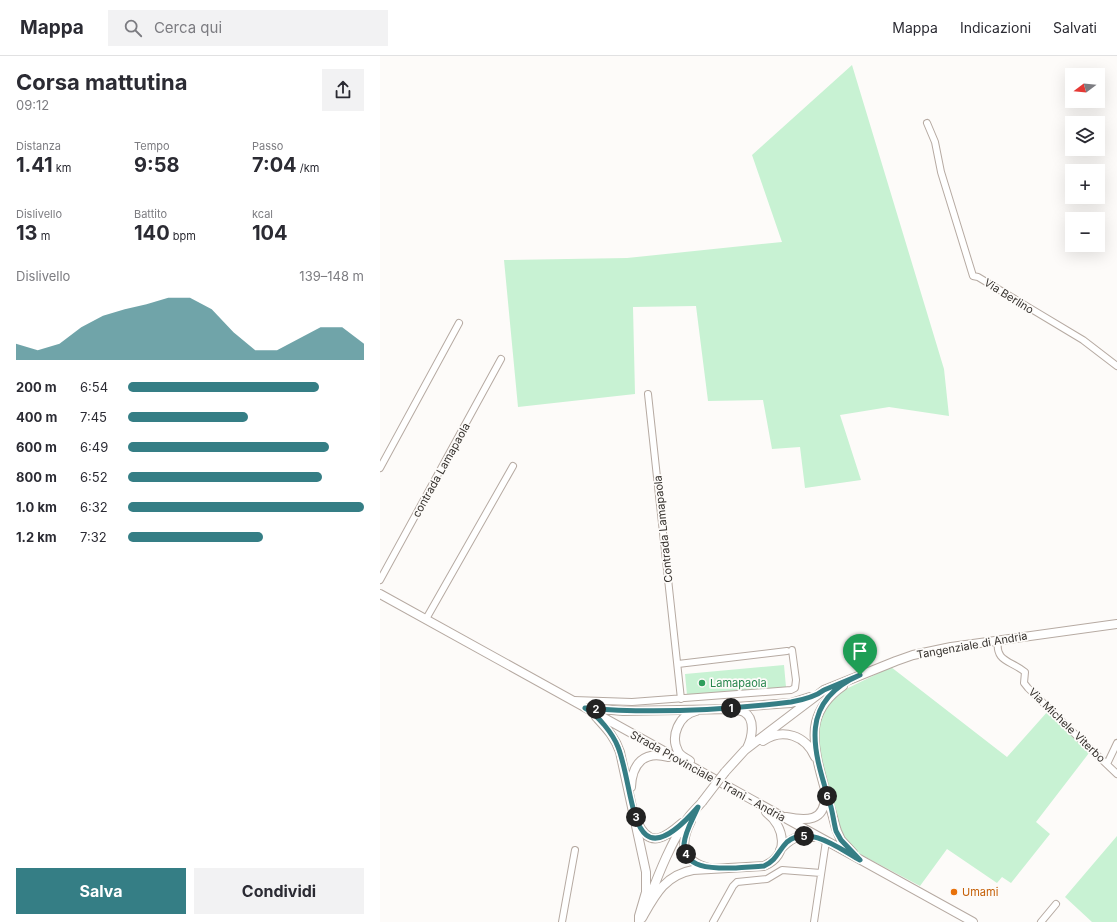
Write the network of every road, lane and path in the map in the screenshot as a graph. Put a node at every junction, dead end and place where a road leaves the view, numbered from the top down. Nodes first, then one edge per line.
1 (926, 123) dead end
2 (459, 324) dead end
3 (501, 359) dead end
4 (1117, 366) edge
5 (648, 394) dead end
6 (513, 466) dead end
7 (380, 468) edge
8 (380, 580) edge
9 (380, 594) edge
10 (426, 619) junction
11 (1117, 624) edge
12 (998, 640) junction
13 (678, 664) junction
14 (860, 675) junction
15 (820, 693) junction
16 (681, 699) junction
17 (570, 700) junction
18 (587, 709) junction
19 (706, 709) junction
20 (717, 709) junction
21 (1117, 743) edge
22 (745, 750) junction
23 (681, 761) junction
24 (734, 761) junction
25 (818, 763) junction
26 (1107, 764) junction
27 (706, 774) junction
28 (1117, 774) edge
29 (825, 789) junction
30 (630, 795) junction
31 (748, 798) junction
32 (700, 804) junction
33 (634, 813) junction
34 (779, 815) junction
35 (688, 818) junction
36 (822, 839) junction
37 (575, 850) dead end
38 (780, 851) junction
39 (860, 860) junction
40 (712, 868) junction
41 (821, 873) junction
42 (1056, 904) dead end
43 (640, 921) edge
44 (562, 922) edge
45 (713, 922) edge
46 (814, 922) edge
47 (972, 922) edge
48 (1041, 922) edge

1 - 4 street, Via Berlino
2 - 7 street
3 - 8 street, contrada Lamapaola
5 - 13 street, Contrada Lamapaola
6 - 10 street
9 - 10 main road, Strada Provinciale 1 Trani - Andria
10 - 17 main road, Strada Provinciale 1 Trani - Andria
11 - 12 main road, Tangenziale di Andria
12 - 14 main road, Tangenziale di Andria
12 - 26 street, Via Michele Viterbo
13 - 16 street, Contrada Lamapaola
13 - 16 street
14 - 15 main road, Tangenziale di Andria
14 - 25 main road
15 - 20 main road
15 - 22 main road, Tangenziale di Andria
16 - 17 street
17 - 18 main road, Strada Provinciale 1 Trani - Andria
18 - 19 main road
18 - 23 main road, Strada Provinciale 1 Trani - Andria
18 - 30 main road
19 - 20 main road
19 - 27 main road
20 - 22 main road
21 - 26 street
22 - 24 main road, Tangenziale di Andria
23 - 27 main road, Strada Provinciale 1 Trani - Andria
23 - 30 main road
24 - 25 main road
24 - 32 main road, Tangenziale di Andria, bridge
25 - 29 main road
26 - 28 street, Via Michele Viterbo
27 - 31 main road, Strada Provinciale 1 Trani - Andria
29 - 34 main road
29 - 39 main road
30 - 33 main road
31 - 34 main road, Strada Provinciale 1 Trani - Andria
31 - 38 main road
32 - 35 main road, Tangenziale di Andria
32 - 40 main road
33 - 35 main road
33 - 43 main road
34 - 36 main road, Strada Provinciale 1 Trani - Andria
35 - 43 main road, Tangenziale di Andria
36 - 38 main road
36 - 39 main road, Strada Provinciale 1 Trani - Andria
36 - 41 street
37 - 44 street
38 - 40 main road
39 - 47 main road, Strada Provinciale 1 Trani - Andria
40 - 43 main road
41 - 45 street
41 - 46 street
42 - 48 street

